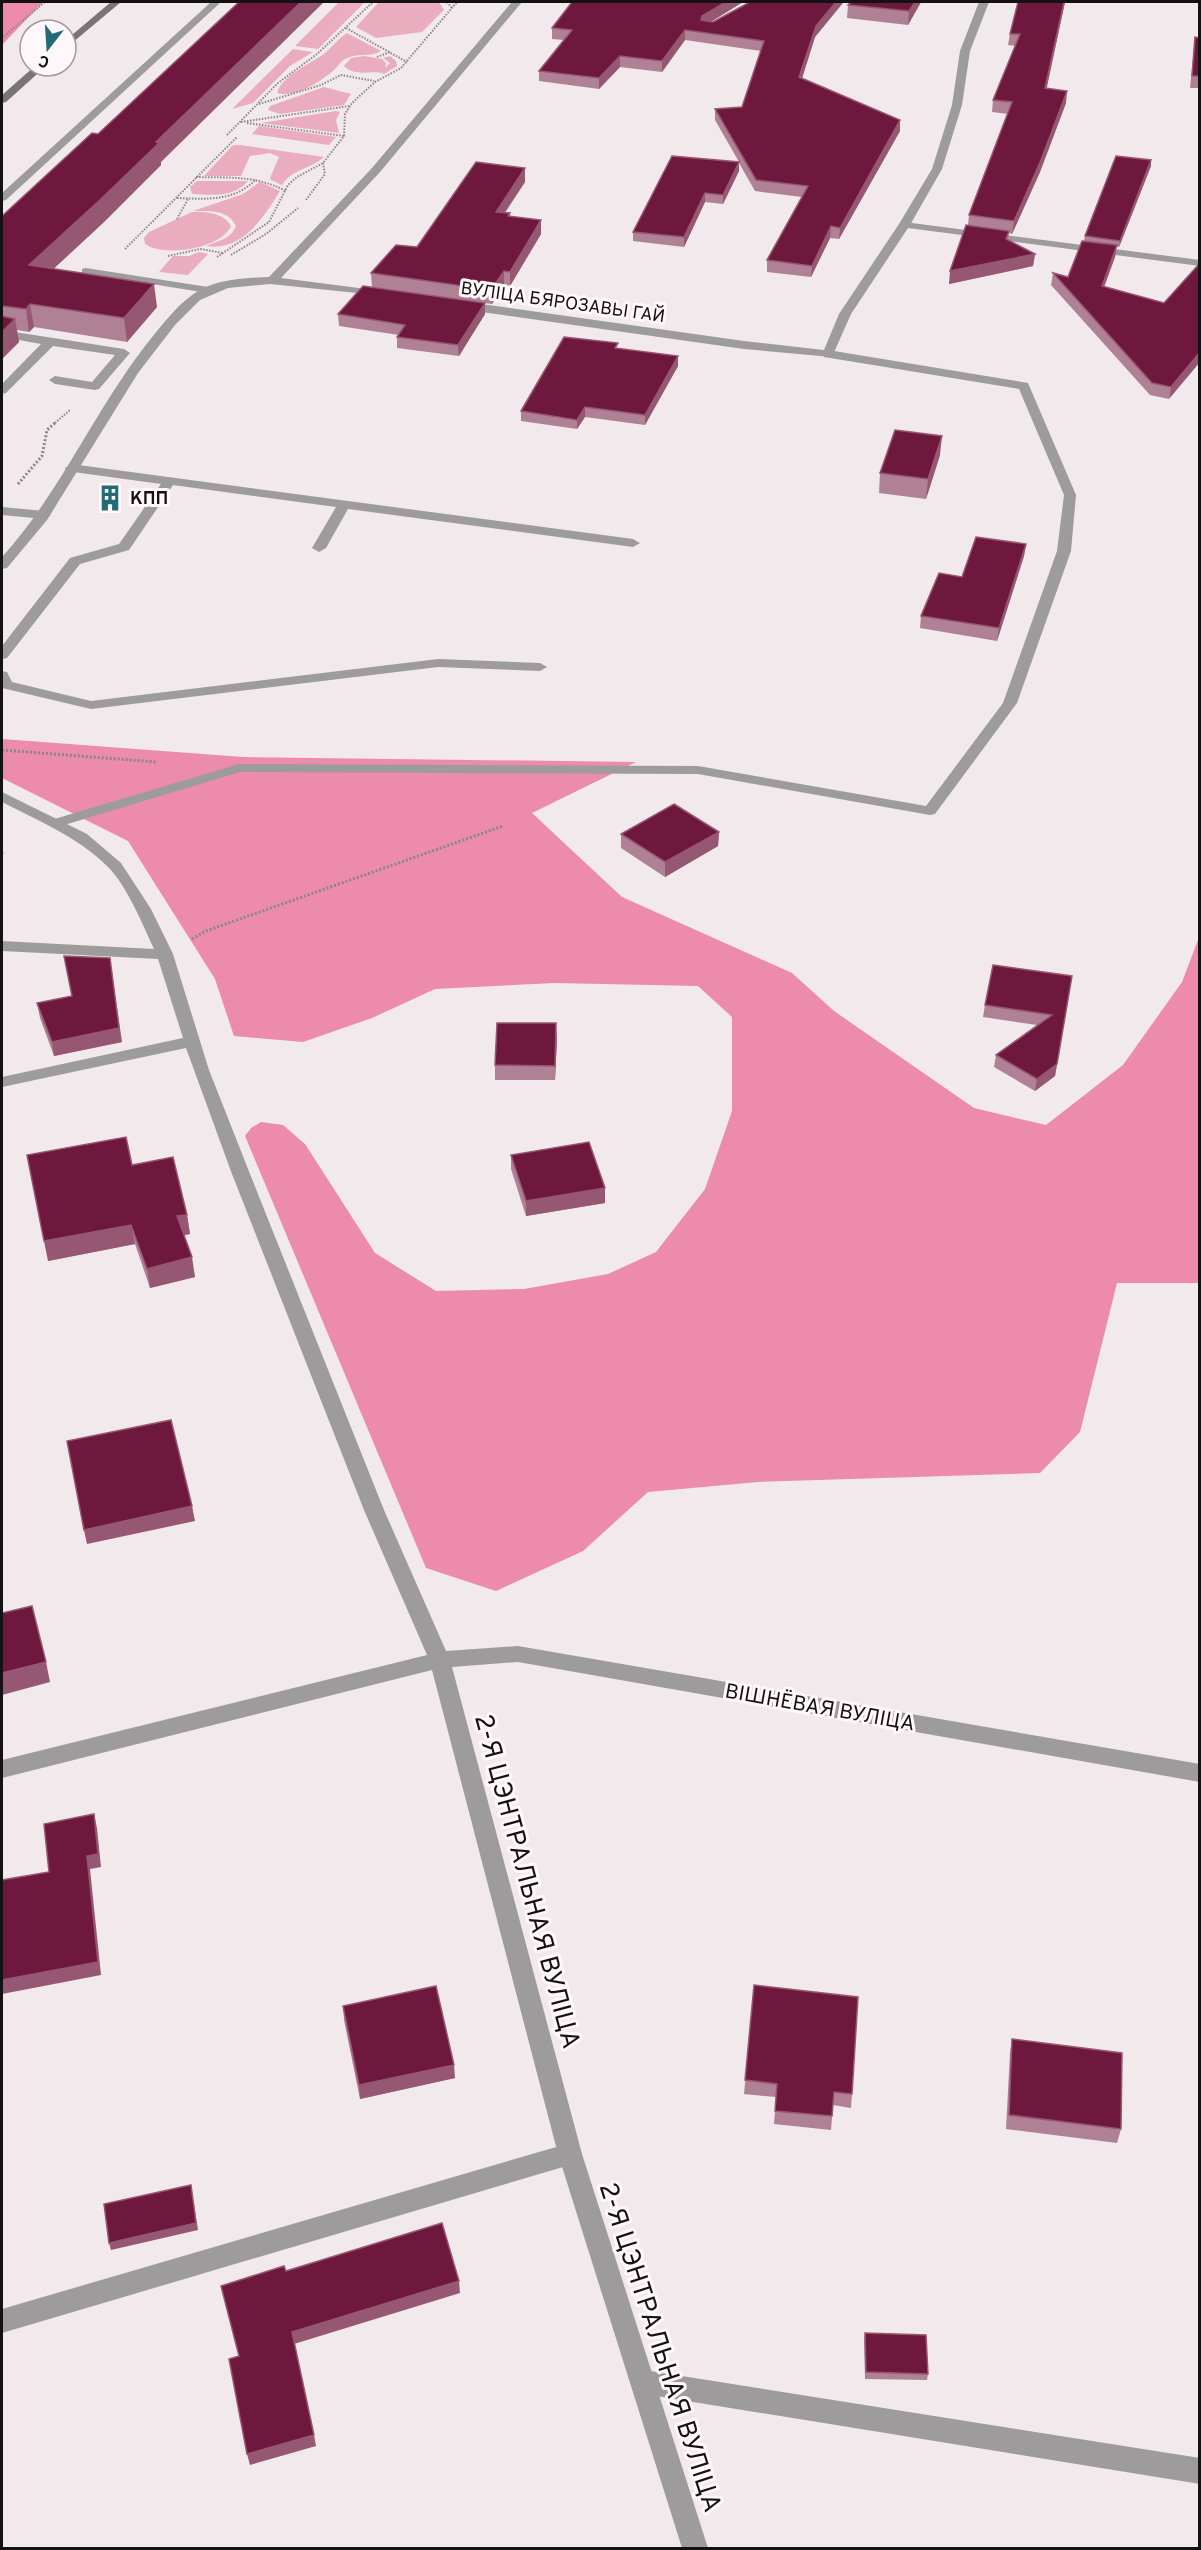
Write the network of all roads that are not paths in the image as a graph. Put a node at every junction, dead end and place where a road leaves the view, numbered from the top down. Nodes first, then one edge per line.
1 (116, 2) edge
2 (216, 2) edge
3 (517, 2) edge
4 (984, 2) edge
5 (78, 35) edge
6 (27, 78) edge
7 (2, 100) edge
8 (2, 198) edge
9 (904, 225) junction
10 (1200, 263) edge
11 (86, 271) edge
12 (273, 279) junction
13 (208, 290) junction
14 (391, 296) edge
15 (450, 304) edge
16 (2, 334) edge
17 (50, 342) junction
18 (828, 354) junction
19 (55, 380) dead end
20 (2, 390) edge
21 (71, 468) junction
22 (168, 483) junction
23 (344, 504) junction
24 (2, 511) edge
25 (44, 515) junction
26 (633, 543) dead end
27 (319, 548) dead end
28 (2, 566) edge
29 (2, 655) edge
30 (540, 667) dead end
31 (2, 675) edge
32 (2, 796) edge
33 (56, 823) junction
34 (2, 946) edge
35 (165, 954) junction
36 (192, 1041) junction
37 (2, 1082) edge
38 (441, 1660) junction
39 (2, 1769) edge
40 (1200, 1773) edge
41 (570, 2154) junction
42 (2, 2321) edge
43 (644, 2382) junction
44 (1200, 2471) edge
45 (695, 2548) edge

1 - 5 main road
2 - 8 street
3 - 12 street
4 - 9 street
6 - 7 main road
9 - 10 street
9 - 18 street
11 - 13 street
12 - 13 street
12 - 14 street
13 - 21 street
15 - 18 street, ВУЛІЦА БЯРОЗАВЫ ГАЙ
16 - 17 street
17 - 19 street
17 - 20 street
18 - 33 street, ВУЛІЦА БЯРОЗАВЫ ГАЙ
21 - 22 street
21 - 25 street
22 - 23 street
22 - 29 street
23 - 26 street
23 - 27 street
24 - 25 street
25 - 28 street
30 - 31 street
32 - 33 street, 2-Я ЦЭНТРАЛЬНАЯ ВУЛІЦА
33 - 35 street, 2-Я ЦЭНТРАЛЬНАЯ ВУЛІЦА
34 - 35 street
35 - 36 street, 2-Я ЦЭНТРАЛЬНАЯ ВУЛІЦА
36 - 37 street
36 - 38 street, 2-Я ЦЭНТРАЛЬНАЯ ВУЛІЦА
38 - 39 street
38 - 40 street, ВІШНЁВАЯ ВУЛІЦА
38 - 41 street, 2-Я ЦЭНТРАЛЬНАЯ ВУЛІЦА
41 - 42 street
41 - 43 street, 2-Я ЦЭНТРАЛЬНАЯ ВУЛІЦА
43 - 44 street
43 - 45 street, 2-Я ЦЭНТРАЛЬНАЯ ВУЛІЦА

